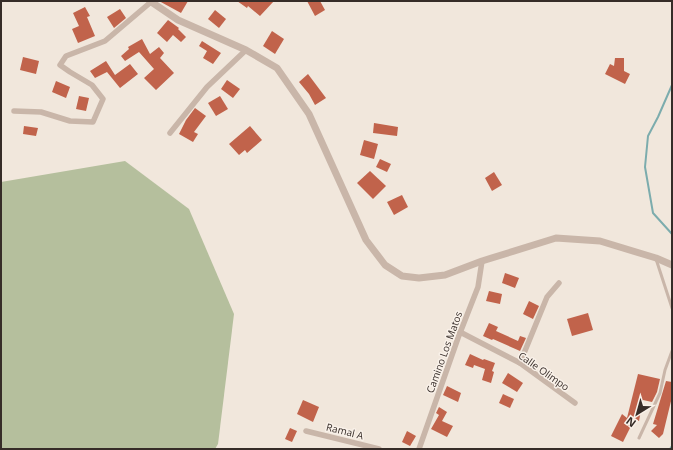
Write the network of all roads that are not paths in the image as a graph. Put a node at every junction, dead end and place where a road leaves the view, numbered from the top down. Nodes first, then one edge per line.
1 (150, 2) edge
2 (246, 50) junction
3 (14, 111) dead end
4 (170, 133) dead end
5 (656, 258) junction
6 (482, 261) junction
7 (672, 265) edge
8 (559, 283) dead end
9 (672, 308) edge
10 (460, 332) junction
11 (672, 351) edge
12 (520, 363) junction
13 (575, 403) dead end
14 (306, 430) dead end
15 (639, 438) dead end
16 (380, 449) edge
17 (419, 449) edge

1 - 2 street
1 - 3 street
2 - 4 street
2 - 6 street
5 - 6 street
5 - 7 street
5 - 9 lane
6 - 10 street, Camino Los Matos
8 - 12 street
10 - 12 street, Calle Olimpo
10 - 17 street, Camino Los Matos
11 - 15 lane
12 - 13 street, Calle Olimpo
14 - 16 street, Ramal A

